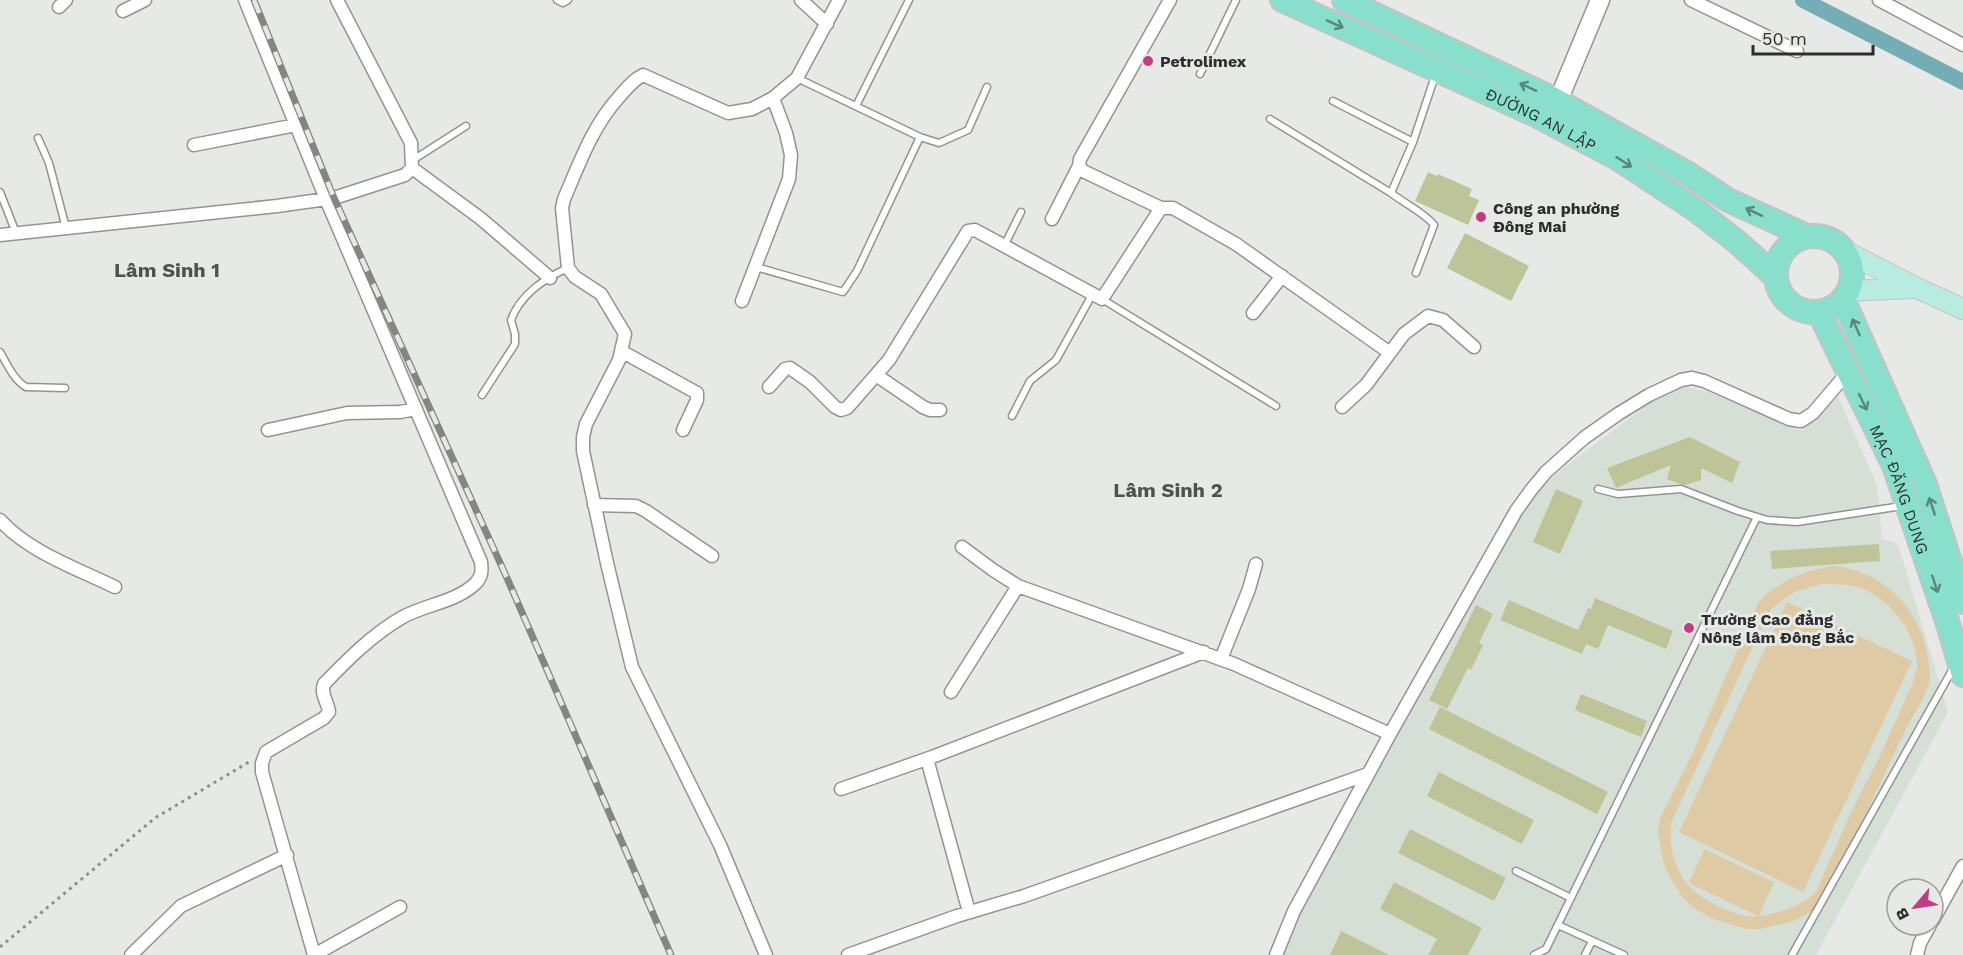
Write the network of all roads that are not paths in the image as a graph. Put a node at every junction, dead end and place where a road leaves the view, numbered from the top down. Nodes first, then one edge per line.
1 (145, 0) edge
2 (245, 0) edge
3 (337, 0) edge
4 (557, 0) edge
5 (568, 0) edge
6 (801, 0) edge
7 (839, 0) edge
8 (909, 0) edge
9 (1170, 0) edge
10 (1236, 0) edge
11 (1282, 0) edge
12 (1344, 0) edge
13 (1600, 0) edge
14 (1691, 0) edge
15 (1879, 0) edge
16 (123, 11) dead end
17 (827, 24) junction
18 (1963, 45) edge
19 (1797, 51) dead end
20 (1437, 69) junction
21 (1200, 74) dead end
22 (797, 78) junction
23 (987, 87) dead end
24 (773, 98) junction
25 (1333, 101) dead end
26 (1558, 101) junction
27 (856, 106) junction
28 (1270, 119) dead end
29 (296, 125) junction
30 (466, 126) dead end
31 (920, 137) junction
32 (38, 138) dead end
33 (1413, 142) junction
34 (194, 146) dead end
35 (412, 164) junction
36 (1079, 166) junction
37 (0, 192) edge
38 (1391, 193) junction
39 (326, 199) junction
40 (1161, 208) junction
41 (1021, 212) dead end
42 (1052, 219) dead end
43 (66, 228) junction
44 (16, 234) junction
45 (0, 235) edge
46 (1807, 236) junction
47 (1004, 246) junction
48 (1843, 250) junction
49 (756, 267) junction
50 (568, 268) junction
51 (1416, 273) dead end
52 (1282, 276) junction
53 (550, 278) junction
54 (1776, 278) junction
55 (1917, 288) junction
56 (1846, 295) junction
57 (1097, 297) junction
58 (742, 302) dead end
59 (1963, 309) edge
60 (1819, 312) junction
61 (1253, 314) dead end
62 (1474, 347) dead end
63 (621, 351) junction
64 (0, 352) edge
65 (1390, 353) junction
66 (1848, 372) junction
67 (876, 375) junction
68 (769, 387) dead end
69 (65, 388) dead end
70 (482, 395) dead end
71 (1276, 406) dead end
72 (1342, 407) dead end
73 (416, 409) junction
74 (940, 410) dead end
75 (1012, 416) dead end
76 (268, 430) dead end
77 (683, 430) dead end
78 (1598, 489) dead end
79 (594, 505) junction
80 (1908, 505) junction
81 (1757, 517) junction
82 (0, 520) edge
83 (962, 547) dead end
84 (712, 556) dead end
85 (1256, 564) dead end
86 (1018, 586) junction
87 (115, 587) dead end
88 (1963, 602) edge
89 (1204, 652) junction
90 (1221, 659) junction
91 (1961, 667) edge
92 (951, 692) dead end
93 (1390, 734) junction
94 (927, 759) junction
95 (1368, 774) junction
96 (841, 789) dead end
97 (287, 855) junction
98 (1963, 866) edge
99 (1516, 871) dead end
100 (1571, 898) junction
101 (1945, 898) edge
102 (400, 907) dead end
103 (969, 912) junction
104 (1558, 926) junction
105 (1923, 937) edge
106 (1592, 941) junction
107 (852, 954) edge
108 (131, 955) edge
109 (314, 955) edge
110 (766, 955) edge
111 (1276, 955) edge
112 (1534, 955) edge
113 (1585, 955) edge
114 (1624, 955) edge
115 (1792, 955) edge
116 (1917, 955) edge

1 - 16 street
2 - 29 street
3 - 35 street
4 - 5 lane
6 - 17 street
7 - 17 street
8 - 27 lane
9 - 36 street
10 - 21 lane
11 -> 20 highway, ĐƯỜNG AN LẬP
26 -> 12 highway, ĐƯỜNG AN LẬP
13 - 26 street
14 - 19 street
15 - 18 street
17 - 22 street
20 - 33 lane
20 -> 54 highway, ĐƯỜNG AN LẬP
22 - 24 street
22 - 27 lane
23 - 31 lane
24 - 49 street
24 - 50 street
25 - 33 lane
46 -> 26 highway, ĐƯỜNG AN LẬP
27 - 31 lane
28 - 38 lane
29 - 34 street
29 - 39 street
30 - 35 lane
31 - 49 lane
32 - 43 lane
33 - 38 lane
35 - 39 street
35 - 53 street
36 - 40 street
36 - 42 street
37 - 44 lane
38 - 51 lane
39 - 43 street
39 - 73 street
40 - 52 street
40 - 57 street
41 - 47 lane
43 - 44 street
44 - 45 street
46 - 48 highway
46 - 54 highway
47 - 57 street
47 - 67 street
48 - 55 main road
48 - 56 highway
49 - 58 street
50 - 53 lane
50 - 63 street
52 - 61 street
52 - 65 street
53 - 70 lane
54 - 60 highway
55 - 56 main road
55 - 59 main road
56 - 60 highway
88 -> 56 highway, MẠC ĐĂNG DUNG
57 - 71 lane
57 - 75 lane
60 - 66 highway, MẠC ĐĂNG DUNG
62 - 65 street
63 - 77 street
63 - 79 street
64 - 69 lane
65 - 72 street
66 -> 80 highway, MẠC ĐĂNG DUNG
66 - 93 street
67 - 68 street
67 - 74 street
73 - 76 street
73 - 97 street
78 - 81 lane
79 - 84 street
79 - 110 street
80 - 81 lane
80 -> 91 highway, MẠC ĐĂNG DUNG
81 - 100 lane
82 - 87 street
83 - 86 street
85 - 90 street
86 - 89 street
86 - 92 street
89 - 90 street
89 - 94 street
90 - 93 street
91 - 115 lane
93 - 95 street
94 - 96 street
94 - 103 street
95 - 103 street
95 - 111 street
97 - 108 street
97 - 109 street
98 - 101 street
99 - 100 lane
100 - 104 lane
102 - 109 street
103 - 107 street
104 - 106 lane
104 - 112 lane
105 - 116 street
106 - 113 lane
106 - 114 lane

